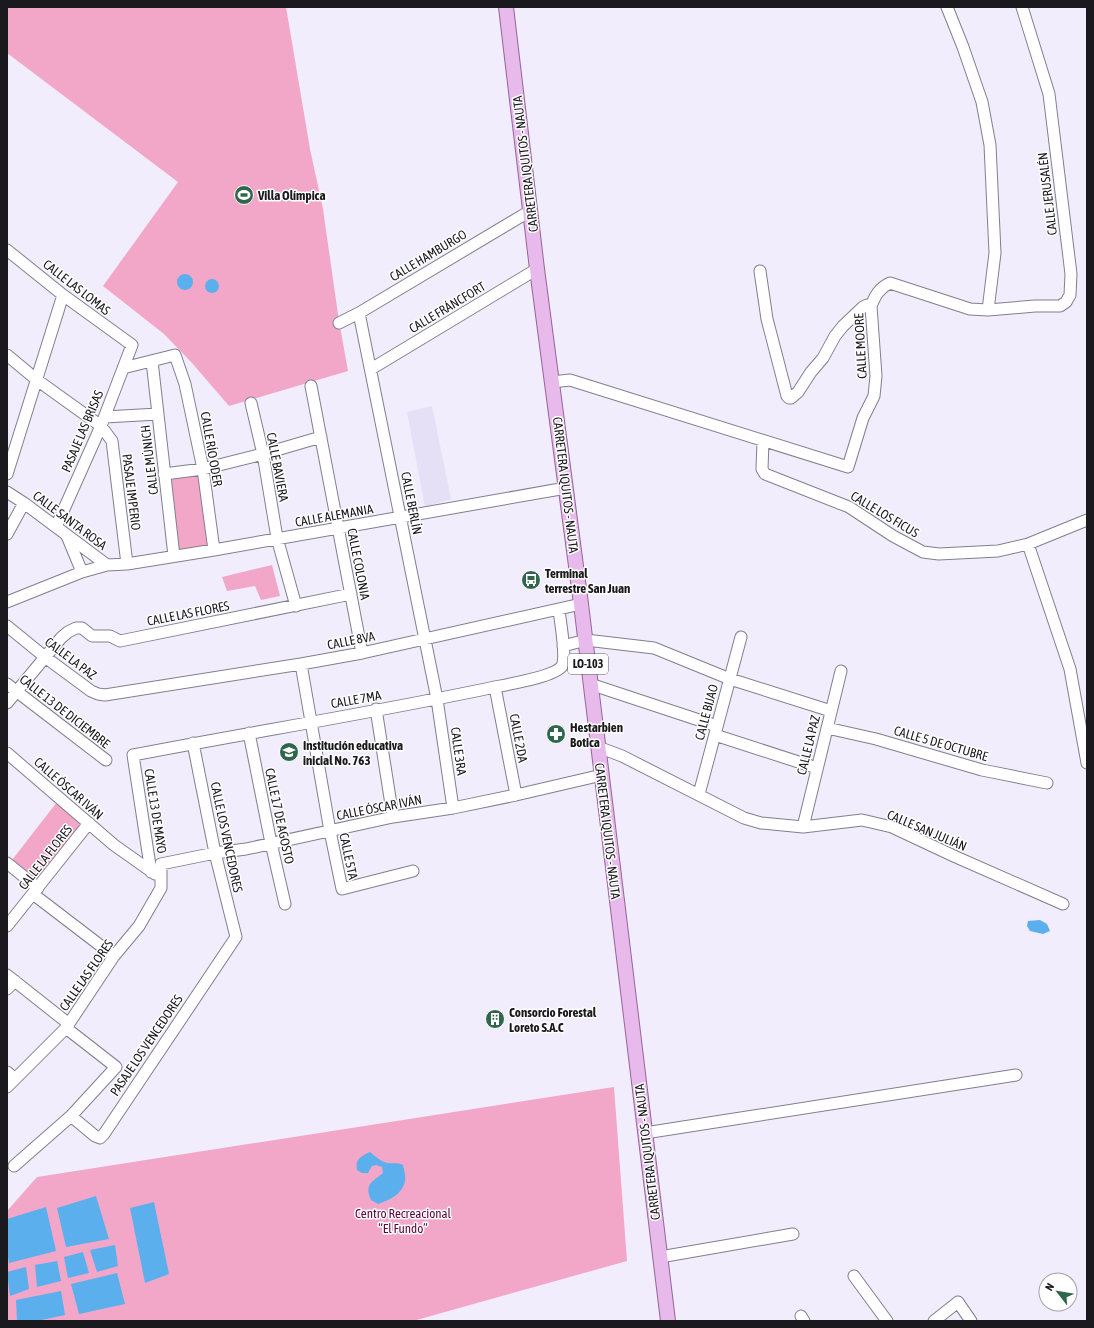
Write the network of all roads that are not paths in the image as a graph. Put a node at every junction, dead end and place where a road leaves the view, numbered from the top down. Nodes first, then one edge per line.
1 (506, 7) edge
2 (947, 7) edge
3 (1022, 7) edge
4 (530, 211) junction
5 (7, 250) edge
6 (537, 269) junction
7 (760, 271) dead end
8 (63, 295) junction
9 (872, 306) junction
10 (988, 310) junction
11 (359, 312) junction
12 (339, 323) dead end
13 (132, 345) joint
14 (7, 355) edge
15 (152, 361) junction
16 (123, 368) junction
17 (371, 369) junction
18 (37, 380) junction
19 (552, 382) junction
20 (311, 386) dead end
21 (251, 403) dead end
22 (158, 414) junction
23 (103, 422) junction
24 (321, 437) junction
25 (763, 441) junction
26 (262, 454) junction
27 (203, 469) junction
28 (7, 474) edge
29 (164, 474) junction
30 (566, 488) junction
31 (7, 492) edge
32 (24, 503) junction
33 (401, 517) junction
34 (1087, 520) edge
35 (56, 527) junction
36 (338, 528) junction
37 (7, 534) edge
38 (67, 536) junction
39 (277, 538) junction
40 (1028, 544) junction
41 (214, 550) junction
42 (174, 556) junction
43 (127, 564) junction
44 (107, 565) junction
45 (82, 572) junction
46 (351, 594) junction
47 (7, 602) edge
48 (581, 604) junction
49 (296, 606) junction
50 (559, 609) junction
51 (7, 626) edge
52 (741, 637) dead end
53 (425, 638) junction
54 (586, 640) junction
55 (563, 646) junction
56 (362, 653) junction
57 (45, 657) junction
58 (301, 664) junction
59 (841, 671) dead end
60 (730, 679) junction
61 (7, 684) edge
62 (590, 684) junction
63 (495, 687) junction
64 (16, 691) junction
65 (124, 691) joint
66 (437, 699) junction
67 (7, 703) edge
68 (376, 709) junction
69 (832, 710) junction
70 (311, 722) junction
71 (1084, 725) edge
72 (827, 728) junction
73 (716, 730) junction
74 (249, 733) junction
75 (193, 743) junction
76 (598, 747) junction
77 (7, 753) edge
78 (133, 755) joint
79 (106, 760) dead end
80 (1087, 763) edge
81 (817, 768) junction
82 (602, 775) junction
83 (1047, 783) dead end
84 (699, 794) junction
85 (516, 795) junction
86 (452, 808) junction
87 (393, 817) junction
88 (89, 823) junction
89 (803, 827) junction
90 (330, 831) junction
91 (271, 843) junction
92 (215, 853) junction
93 (7, 863) edge
94 (161, 864) joint
95 (413, 871) dead end
96 (151, 872) junction
97 (162, 880) junction
98 (36, 891) junction
99 (285, 904) dead end
100 (1063, 904) dead end
101 (7, 926) edge
102 (236, 937) joint
103 (114, 956) junction
104 (10, 981) edge
105 (67, 1026) junction
106 (1016, 1075) dead end
107 (11, 1076) edge
108 (7, 1087) edge
109 (71, 1116) junction
110 (645, 1133) junction
111 (14, 1166) dead end
112 (793, 1234) dead end
113 (660, 1257) junction
114 (854, 1276) dead end
115 (668, 1321) edge
116 (887, 1321) edge
117 (934, 1321) edge
118 (971, 1321) edge

1 - 4 main road, CARRETERA IQUITOS - NAUTA / LO-103
2 - 10 street
3 - 10 street, CALLE JERUSALÉN
4 - 6 main road, CARRETERA IQUITOS - NAUTA / LO-103
4 - 11 street, CALLE HAMBURGO
5 - 8 street, CALLE LAS LOMAS
6 - 17 street, CALLE FRÁNCFORT
6 - 19 main road, CARRETERA IQUITOS - NAUTA / LO-103
7 - 9 street
8 - 13 street, CALLE LAS LOMAS
8 - 18 street
9 - 10 street, CALLE MOORE
9 - 25 street, CALLE MOORE
11 - 12 street, CALLE HAMBURGO
11 - 17 street, CALLE BERLÍN
13 - 16 street, PASAJE LAS BRISAS
14 - 18 street
15 - 16 street
15 - 22 street, CALLE MÚNICH
15 - 27 street, CALLE RÍO ODER
16 - 23 street, PASAJE LAS BRISAS
17 - 33 street, CALLE BERLÍN
18 - 23 street
18 - 28 street
19 - 25 street, CALLE MOORE
19 - 30 main road, CARRETERA IQUITOS - NAUTA / LO-103
20 - 24 street, CALLE COLONIA
21 - 26 street, CALLE BAVIERA
22 - 23 street
22 - 29 street, CALLE MÚNICH
23 - 35 street, PASAJE LAS BRISAS
23 - 43 street, PASAJE IMPERIO
24 - 26 street
24 - 36 street, CALLE COLONIA
25 - 40 street, CALLE LOS FICUS
26 - 27 street
26 - 39 street, CALLE BAVIERA
27 - 29 street
27 - 41 street, CALLE RÍO ODER
29 - 42 street, CALLE MÚNICH
30 - 33 street, CALLE ALEMANIA
30 - 48 main road, CARRETERA IQUITOS - NAUTA / LO-103
31 - 32 street, CALLE SANTA ROSA
32 - 35 street, CALLE SANTA ROSA
32 - 37 street
33 - 36 street, CALLE ALEMANIA
33 - 53 street, CALLE BERLÍN
34 - 40 street
35 - 38 street, CALLE SANTA ROSA
36 - 39 street, CALLE ALEMANIA
36 - 46 street, CALLE COLONIA
38 - 44 street, CALLE SANTA ROSA
38 - 45 street
39 - 41 street, CALLE ALEMANIA
39 - 49 street, CALLE BAVIERA
40 - 71 street
41 - 42 street, CALLE ALEMANIA
42 - 43 street, CALLE ALEMANIA
43 - 44 street, CALLE ALEMANIA
44 - 45 street, CALLE SANTA ROSA
45 - 47 street, CALLE SANTA ROSA
46 - 49 street, CALLE LAS FLORES
46 - 56 street, CALLE COLONIA
48 - 50 street, CALLE 8VA
48 - 54 main road, CARRETERA IQUITOS - NAUTA / LO-103
49 - 57 street, CALLE LAS FLORES
50 - 53 street, CALLE 8VA
50 - 55 street, CALLE 7MA
51 - 57 street, CALLE LA PAZ
52 - 60 street, CALLE BIJAO
53 - 56 street, CALLE 8VA
53 - 66 street, CALLE BERLÍN
54 - 55 street
54 - 60 street
54 - 62 main road, CARRETERA IQUITOS - NAUTA / LO-103
55 - 63 street, CALLE 7MA
56 - 58 street, CALLE 8VA
57 - 64 street
57 - 65 street, CALLE LA PAZ
58 - 65 street, CALLE 8VA
58 - 70 street, CALLE 5TA
59 - 69 street, CALLE LA PAZ
60 - 69 street
60 - 73 street, CALLE BIJAO
61 - 64 street, CALLE 13 DE DICIEMBRE
62 - 73 street
62 - 76 main road, CARRETERA IQUITOS - NAUTA / LO-103
63 - 66 street, CALLE 7MA
63 - 85 street, CALLE 2DA
64 - 67 street
64 - 79 street, CALLE 13 DE DICIEMBRE
66 - 68 street, CALLE 7MA
66 - 86 street, CALLE 3RA
68 - 70 street, CALLE 7MA
68 - 87 street
69 - 72 street, CALLE LA PAZ
70 - 74 street, CALLE 7MA
70 - 90 street, CALLE 5TA
71 - 80 street
72 - 81 street, CALLE LA PAZ
72 - 83 street, CALLE 5 DE OCTUBRE
73 - 81 street
73 - 84 street, CALLE BIJAO
74 - 75 street, CALLE 7MA
74 - 91 street, CALLE 17 DE AGOSTO
75 - 78 street, CALLE 7MA
75 - 92 street, CALLE LOS VENCEDORES
76 - 82 main road, CARRETERA IQUITOS - NAUTA / LO-103
76 - 84 street, CALLE SAN JULIÁN
77 - 88 street, CALLE ÓSCAR IVÁN
78 - 96 street, CALLE 13 DE MAYO
81 - 89 street, CALLE LA PAZ
82 - 85 street, CALLE ÓSCAR IVÁN
82 - 110 main road, CARRETERA IQUITOS - NAUTA / LO-103
84 - 89 street, CALLE SAN JULIÁN
85 - 86 street, CALLE ÓSCAR IVÁN
86 - 87 street, CALLE ÓSCAR IVÁN
87 - 90 street, CALLE ÓSCAR IVÁN
88 - 96 street, CALLE ÓSCAR IVÁN
88 - 98 street, CALLE LA FLORES
89 - 100 street, CALLE SAN JULIÁN
90 - 91 street, CALLE ÓSCAR IVÁN
90 - 95 street, CALLE 5TA
91 - 92 street, CALLE ÓSCAR IVÁN
91 - 99 street, CALLE 17 DE AGOSTO
92 - 94 street, CALLE ÓSCAR IVÁN
92 - 102 street, CALLE LOS VENCEDORES
93 - 98 street
94 - 97 street, CALLE LAS FLORES
96 - 97 street, CALLE ÓSCAR IVÁN
97 - 103 street, CALLE LAS FLORES
98 - 101 street, CALLE LA FLORES
98 - 103 street
102 - 109 street, PASAJE LOS VENCEDORES
103 - 105 street, CALLE LAS FLORES
104 - 105 street
105 - 107 street, CALLE LAS FLORES
105 - 109 street
106 - 110 street
107 - 108 street, CALLE LAS FLORES
109 - 111 street
110 - 113 main road, CARRETERA IQUITOS - NAUTA / LO-103
112 - 113 street
113 - 115 main road, CARRETERA IQUITOS - NAUTA / LO-103
114 - 116 street
117 - 118 street

